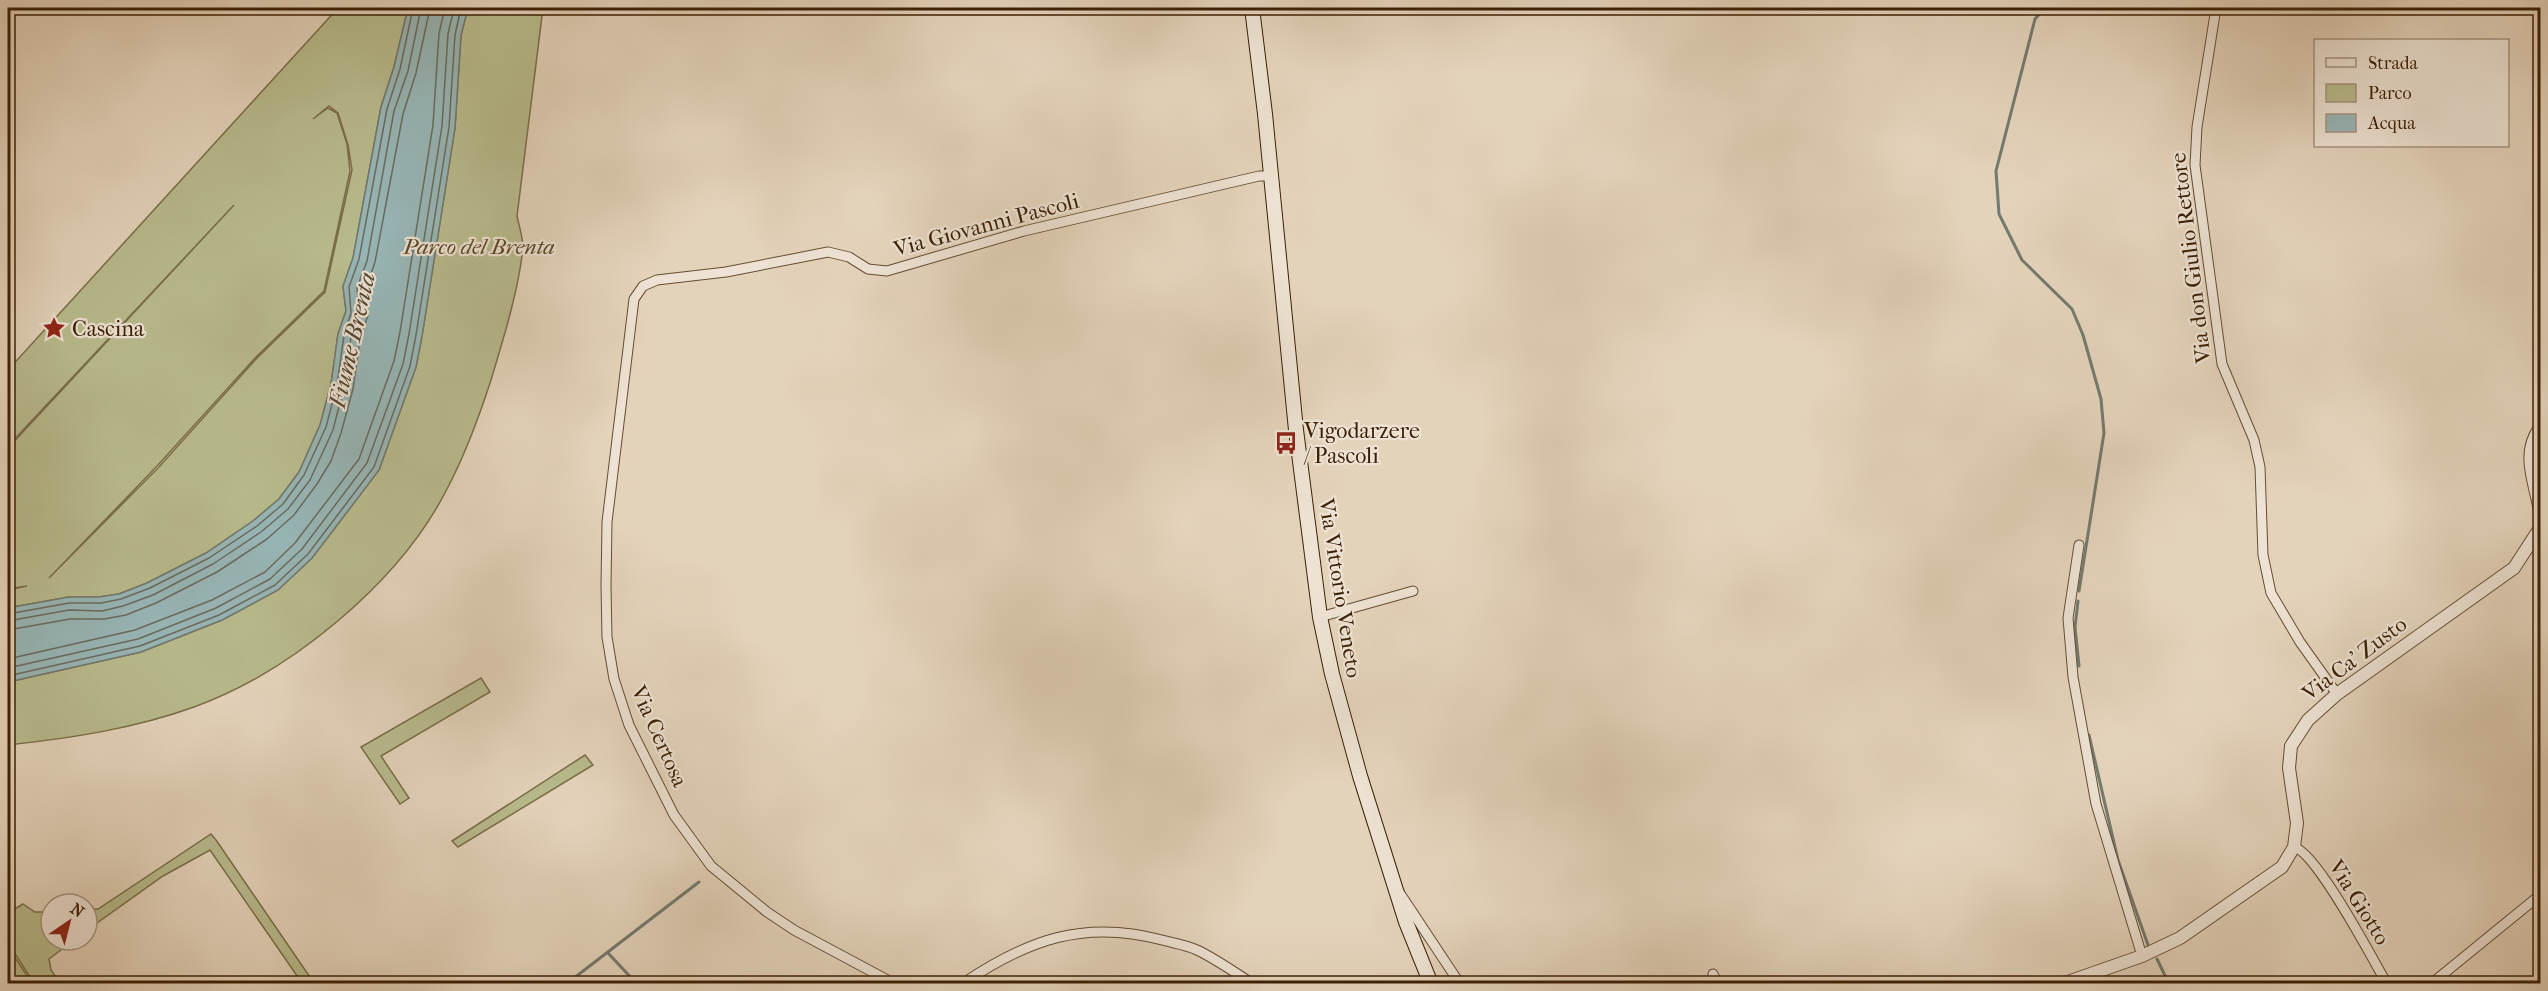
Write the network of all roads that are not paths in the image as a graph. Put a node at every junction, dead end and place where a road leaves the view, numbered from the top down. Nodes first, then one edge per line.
1 (1252, 8) edge
2 (2216, 8) edge
3 (1271, 176) junction
4 (642, 286) joint
5 (2541, 428) edge
6 (2541, 511) edge
7 (2541, 528) edge
8 (2079, 545) dead end
9 (1413, 591) dead end
10 (1320, 617) junction
11 (2337, 694) junction
12 (2294, 847) junction
13 (1395, 889) junction
14 (2541, 895) edge
15 (2142, 956) junction
16 (1713, 974) dead end
17 (895, 984) edge
18 (962, 984) edge
19 (1253, 984) edge
20 (1431, 984) edge
21 (1460, 984) edge
22 (1718, 984) edge
23 (2062, 984) edge
24 (2387, 984) edge
25 (2431, 984) edge

1 - 3 main road, Via Vittorio Veneto
2 - 11 street, Via don Giulio Rettore
3 - 4 street, Via Giovanni Pascoli
3 - 10 main road, Via Vittorio Veneto
4 - 17 street, Via Certosa
5 - 6 street
7 - 11 street, Via Ca' Zusto
8 - 15 street
9 - 10 street
10 - 13 main road, Via Vittorio Veneto
11 - 12 street, Via Ca' Zusto
12 - 15 street
12 - 24 street, Via Giotto
13 - 20 main road, Via Vittorio Veneto
13 - 21 street
14 - 25 street
15 - 23 street
16 - 22 street
18 - 19 street

